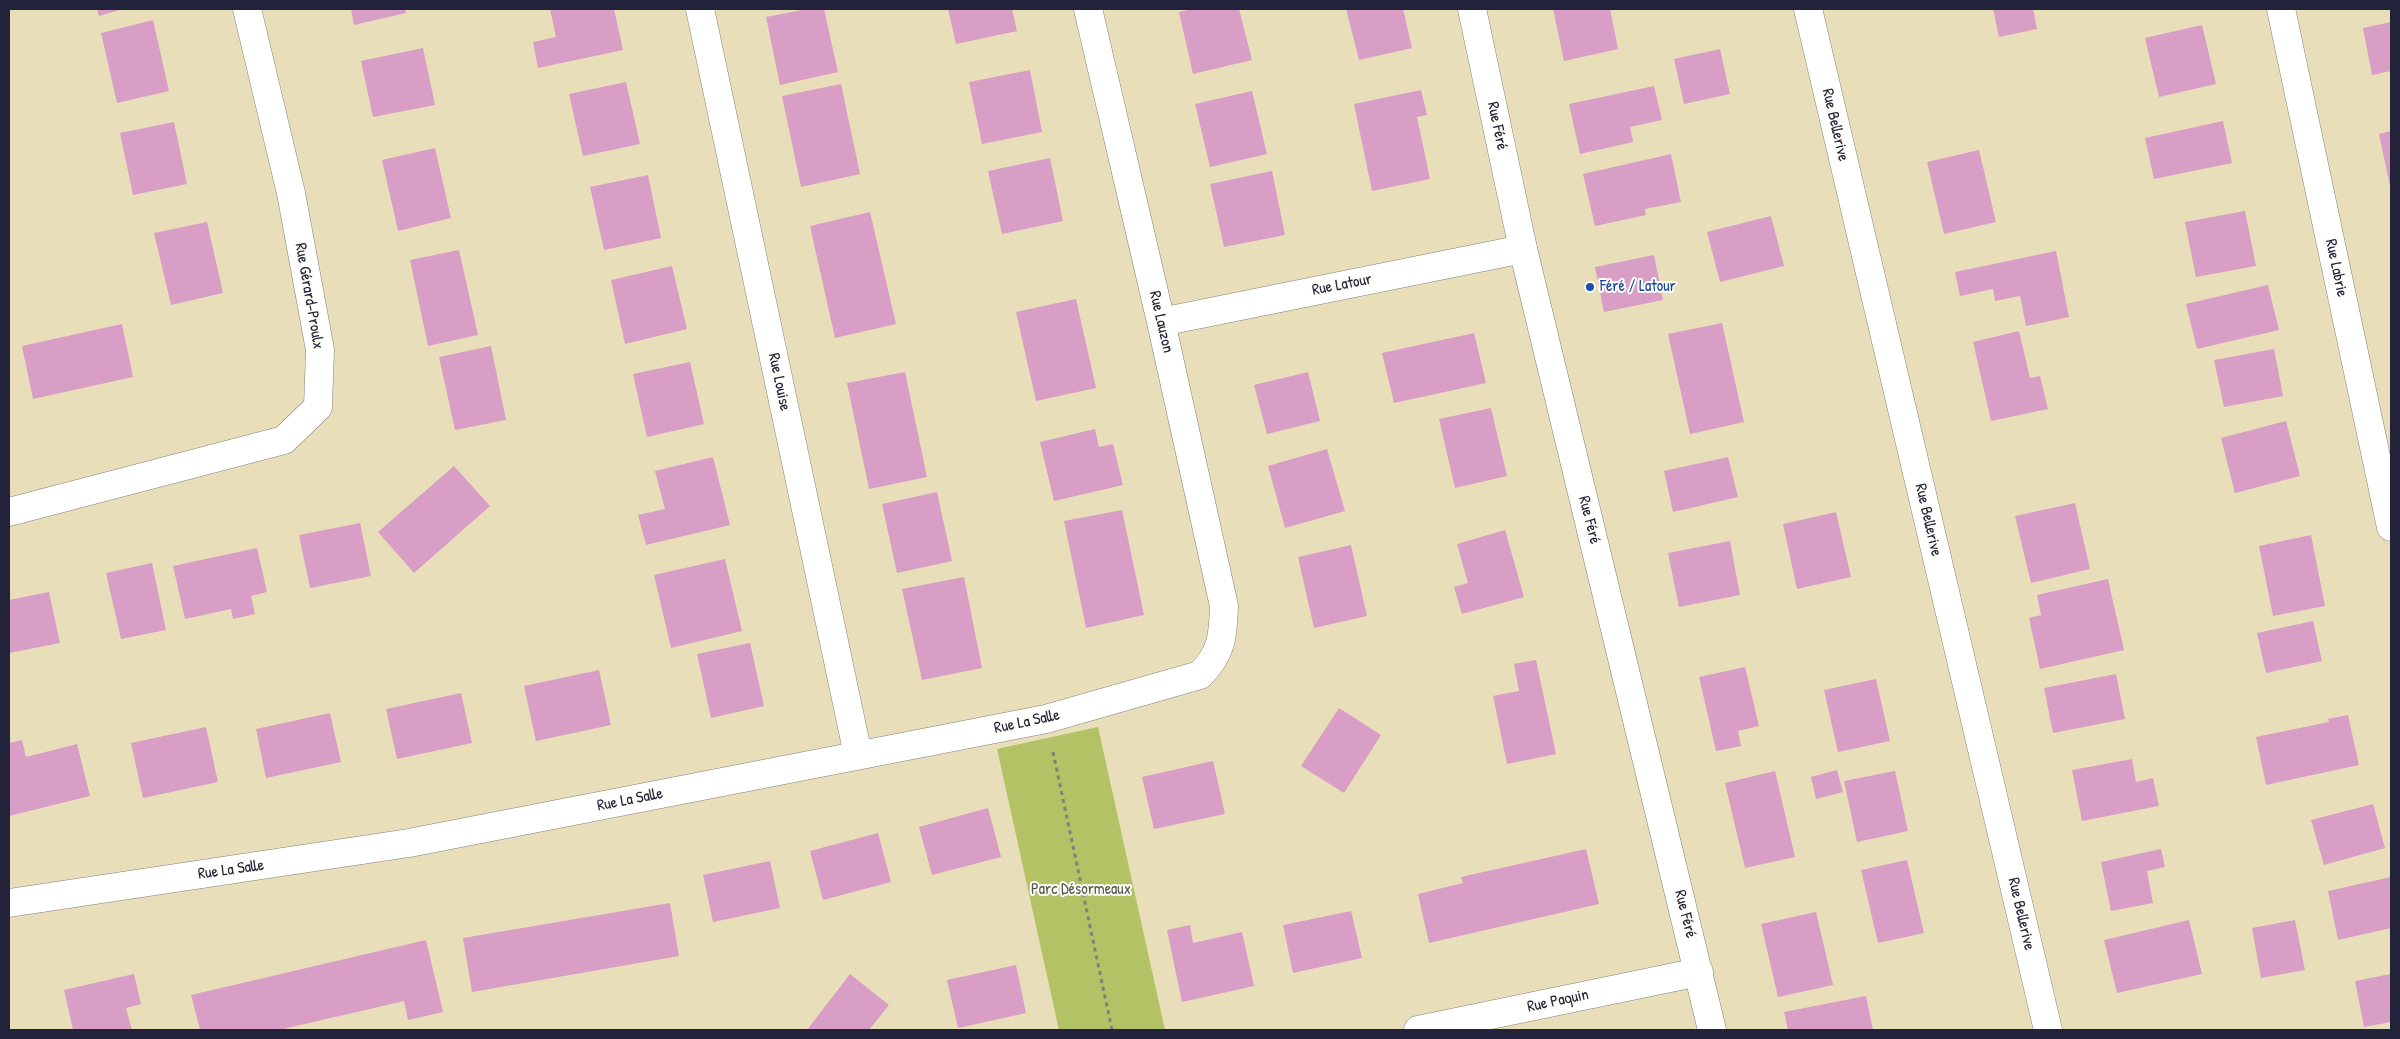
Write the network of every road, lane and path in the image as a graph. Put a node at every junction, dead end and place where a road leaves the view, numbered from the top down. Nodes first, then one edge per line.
1 (247, 9) edge
2 (700, 9) edge
3 (1088, 9) edge
4 (1472, 9) edge
5 (1808, 9) edge
6 (2281, 9) edge
7 (1523, 249) junction
8 (1161, 322) junction
9 (9, 512) edge
10 (2391, 527) edge
11 (1223, 637) joint
12 (1046, 719) junction
13 (858, 755) junction
14 (9, 903) edge
15 (1699, 972) junction
16 (1112, 1030) edge
17 (1418, 1030) edge
18 (1712, 1030) edge
19 (2048, 1030) edge

1 - 9 street, Rue Gérard-Proulx
2 - 13 street, Rue Louise
3 - 8 street, Rue Lauzon
4 - 7 street, Rue Féré
5 - 19 street, Rue Bellerive
6 - 10 street, Rue Labrie
7 - 8 street, Rue Latour
7 - 15 street, Rue Féré
8 - 11 street, Rue Lauzon
11 - 12 street, Rue La Salle
12 - 13 street, Rue La Salle
12 - 16 path
13 - 14 street, Rue La Salle
15 - 17 street, Rue Paquin
15 - 18 street, Rue Féré

